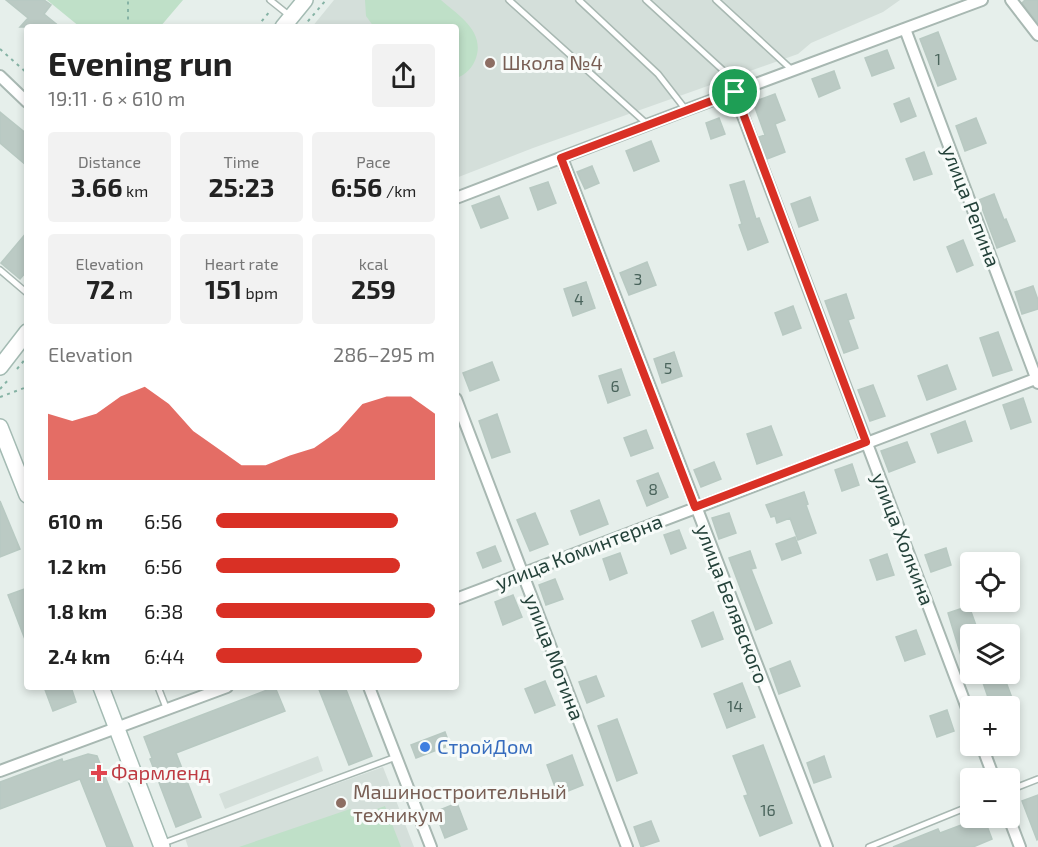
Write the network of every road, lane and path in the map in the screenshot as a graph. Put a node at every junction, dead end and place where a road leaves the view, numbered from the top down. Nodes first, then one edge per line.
1 (128, 0) edge
2 (305, 0) edge
3 (326, 0) edge
4 (509, 0) edge
5 (579, 0) edge
6 (646, 0) edge
7 (716, 0) edge
8 (982, 0) edge
9 (1011, 0) edge
10 (273, 2) edge
11 (287, 22) edge
12 (128, 24) edge
13 (259, 24) edge
14 (306, 24) edge
15 (904, 29) junction
16 (1038, 35) edge
17 (0, 49) edge
18 (24, 70) edge
19 (792, 70) junction
20 (0, 76) edge
21 (735, 92) junction
22 (24, 99) edge
23 (686, 110) junction
24 (648, 125) junction
25 (561, 158) junction
26 (459, 197) edge
27 (0, 270) edge
28 (24, 290) edge
29 (24, 336) edge
30 (0, 368) edge
31 (1037, 380) edge
32 (24, 388) edge
33 (0, 397) edge
34 (459, 407) edge
35 (0, 427) edge
36 (866, 442) junction
37 (24, 487) edge
38 (695, 507) junction
39 (522, 573) junction
40 (459, 598) edge
41 (102, 690) edge
42 (159, 690) edge
43 (219, 690) edge
44 (370, 690) edge
45 (962, 696) edge
46 (167, 710) junction
47 (117, 729) junction
48 (396, 757) junction
49 (0, 771) edge
50 (1038, 779) edge
51 (1020, 786) edge
52 (960, 810) edge
53 (1013, 828) edge
54 (161, 845) edge
55 (431, 847) edge
56 (627, 847) edge
57 (827, 847) edge
58 (869, 847) edge
59 (1020, 847) edge

1 - 12 path
2 - 11 street
3 - 14 path
4 - 24 lane
5 - 23 lane
6 - 21 lane
7 - 19 lane
8 - 15 street
9 - 16 street
10 - 11 lane
10 - 13 path
15 - 19 street
15 - 31 street, улица Репина
17 - 18 path
19 - 21 street
20 - 22 street
21 - 23 street
21 - 36 street, улица Холкина
23 - 24 street
24 - 25 street
25 - 26 street
25 - 38 street, улица Белявского
27 - 28 lane
29 - 30 street
31 - 36 street, улица Коминтерна
32 - 33 path
34 - 39 street, улица Мотина
35 - 37 street
36 - 38 street, улица Коминтерна
36 - 45 street, улица Холкина
38 - 39 street, улица Коминтерна
38 - 57 street, улица Белявского
39 - 40 street, улица Коминтерна
39 - 56 street, улица Мотина
41 - 47 street
42 - 46 lane
43 - 46 street
44 - 48 street
46 - 47 street
47 - 49 street
47 - 54 street
48 - 54 lane
48 - 55 street
50 - 51 lane
52 - 58 lane
53 - 59 street

